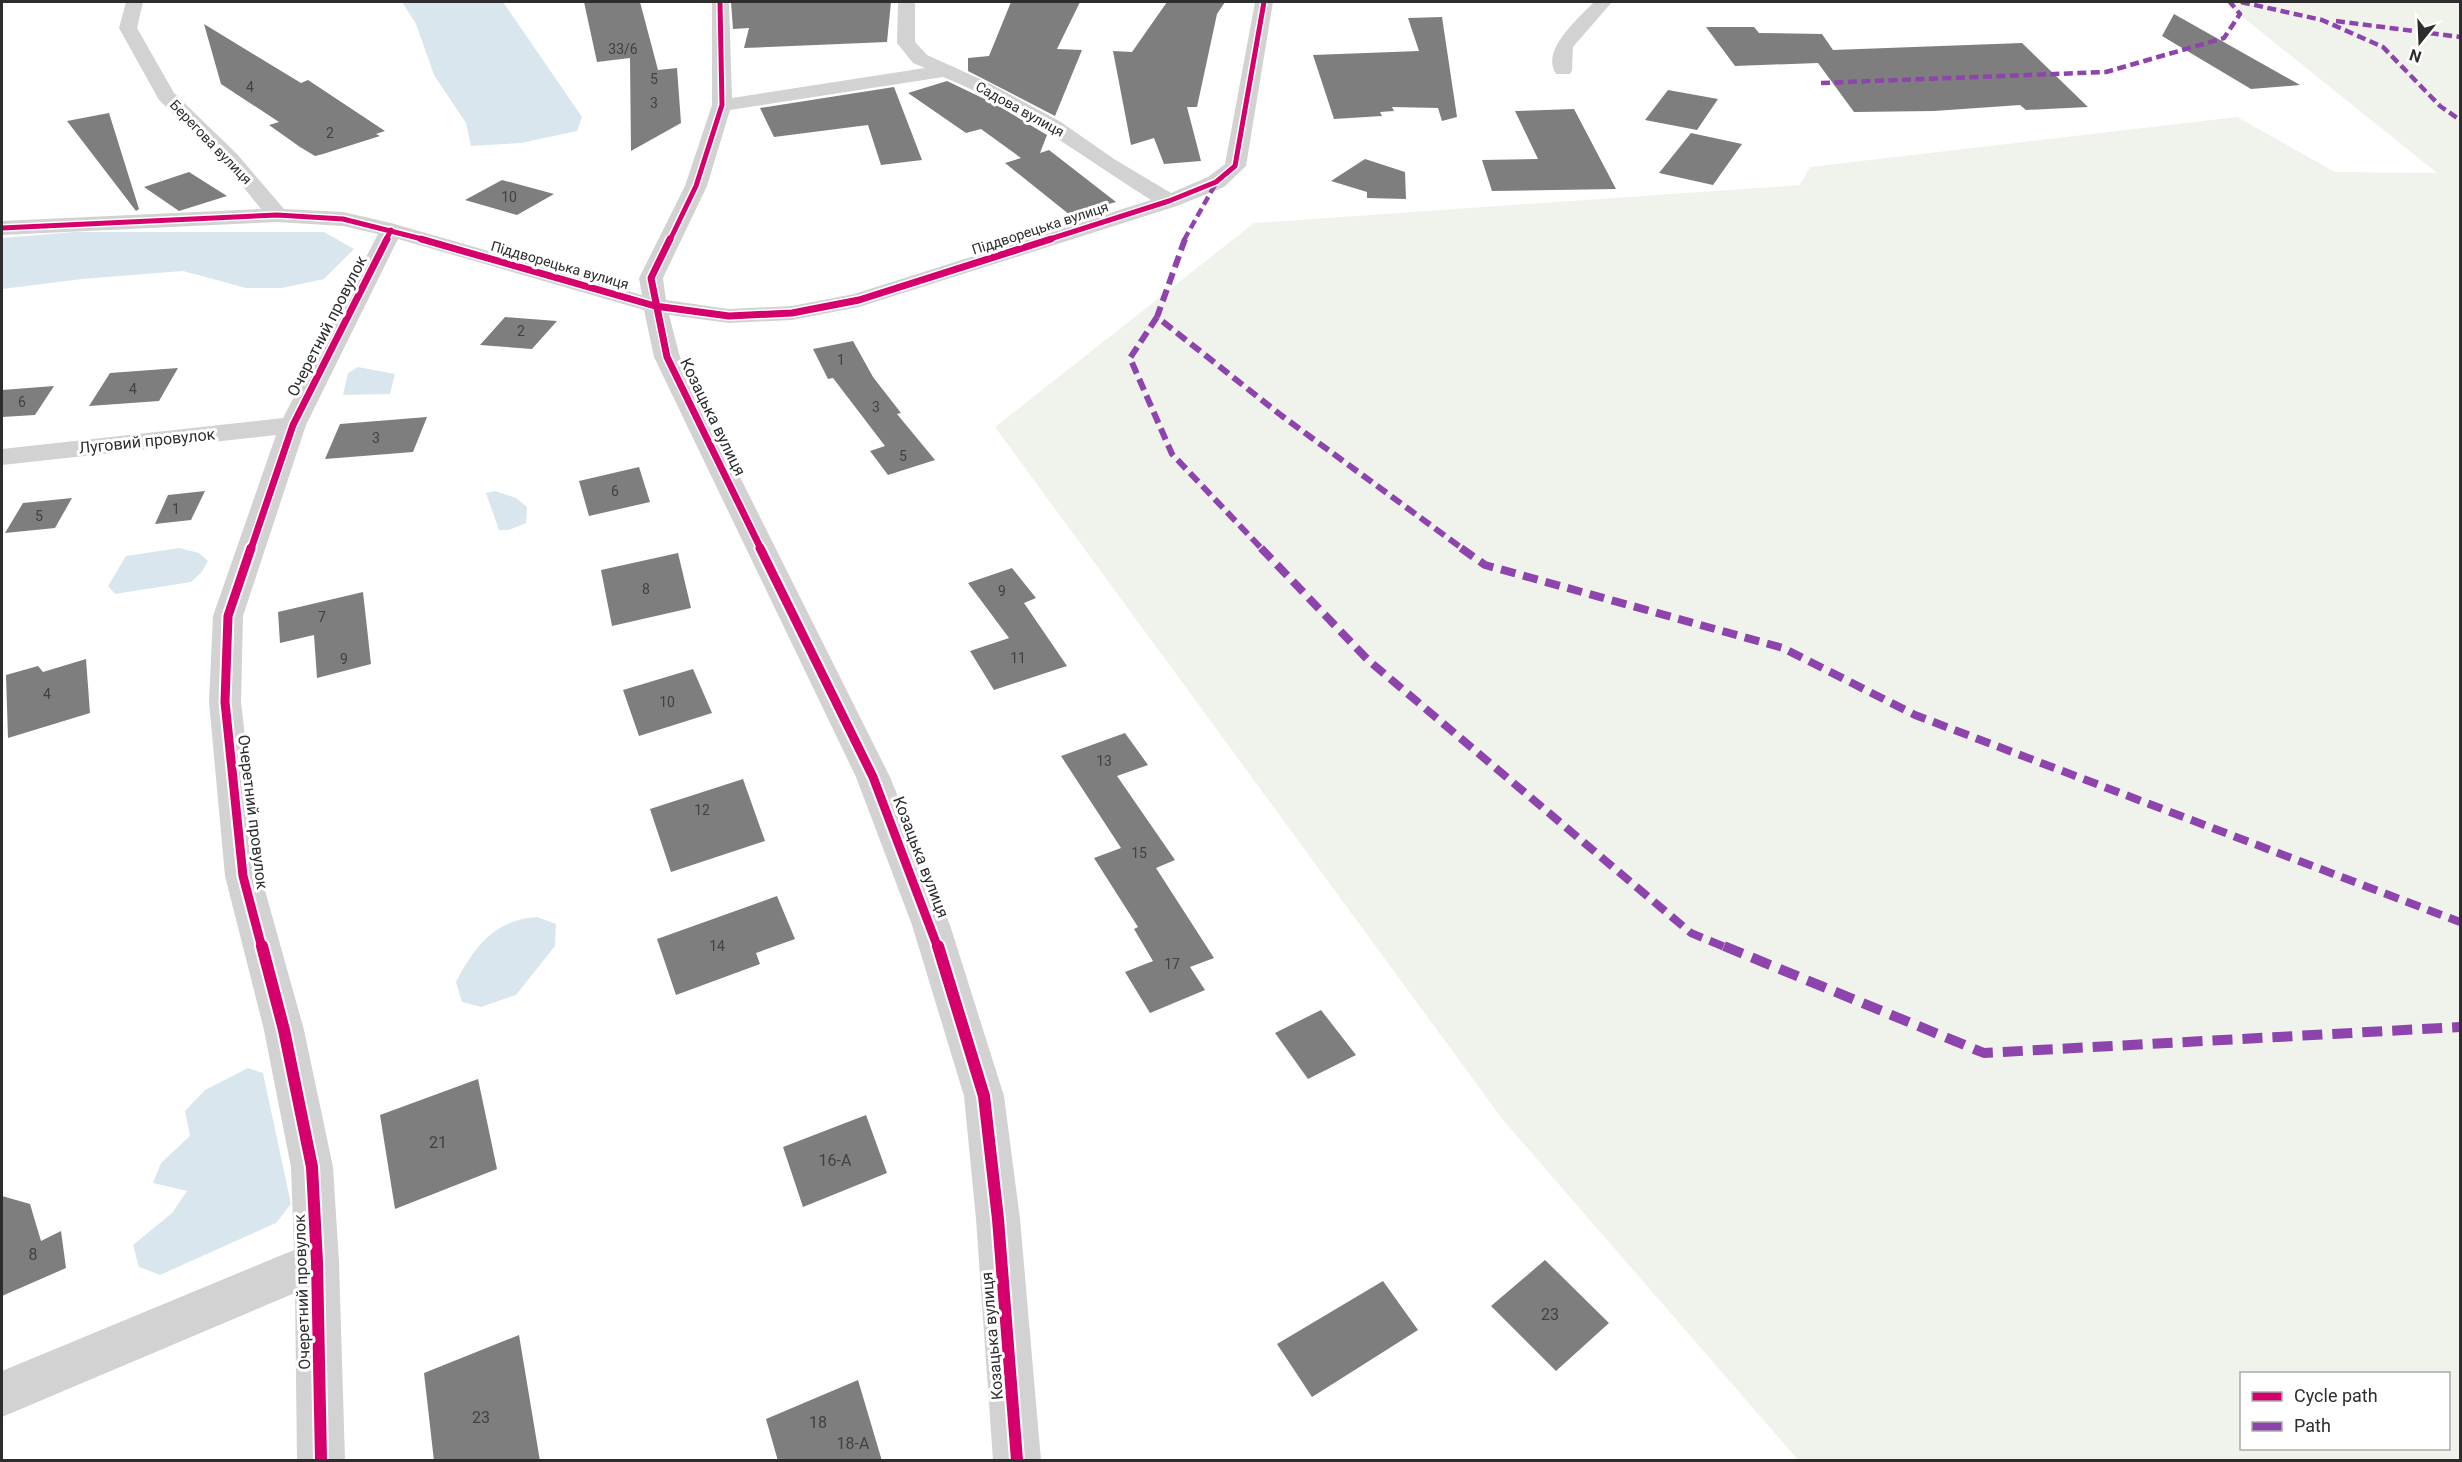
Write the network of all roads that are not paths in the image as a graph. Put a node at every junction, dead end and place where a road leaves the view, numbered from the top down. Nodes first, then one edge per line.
1 (134, 2) edge
2 (720, 2) edge
3 (907, 2) edge
4 (1264, 2) edge
5 (1603, 2) edge
6 (1563, 69) dead end
7 (943, 70) junction
8 (722, 105) junction
9 (1169, 201) junction
10 (278, 215) junction
11 (2, 228) edge
12 (391, 230) junction
13 (655, 306) junction
14 (293, 425) junction
15 (2, 457) edge
16 (317, 1262) junction
17 (2, 1394) edge
18 (321, 1461) edge
19 (1017, 1461) edge

1 - 10 street, Берегова вулиця
2 - 8 street, Козацька вулиця
3 - 7 street, Садова вулиця
4 - 9 street, Піддворецька вулиця
5 - 6 street
7 - 8 street
7 - 9 street, Садова вулиця
8 - 13 street, Козацька вулиця
9 - 13 street, Піддворецька вулиця
10 - 11 street, Піддворецька вулиця
10 - 12 street, Піддворецька вулиця
12 - 13 street, Піддворецька вулиця
12 - 14 street, Очеретний провулок
13 - 19 street, Козацька вулиця
14 - 15 street, Луговий провулок
14 - 16 street, Очеретний провулок
16 - 17 street
16 - 18 street, Очеретний провулок

